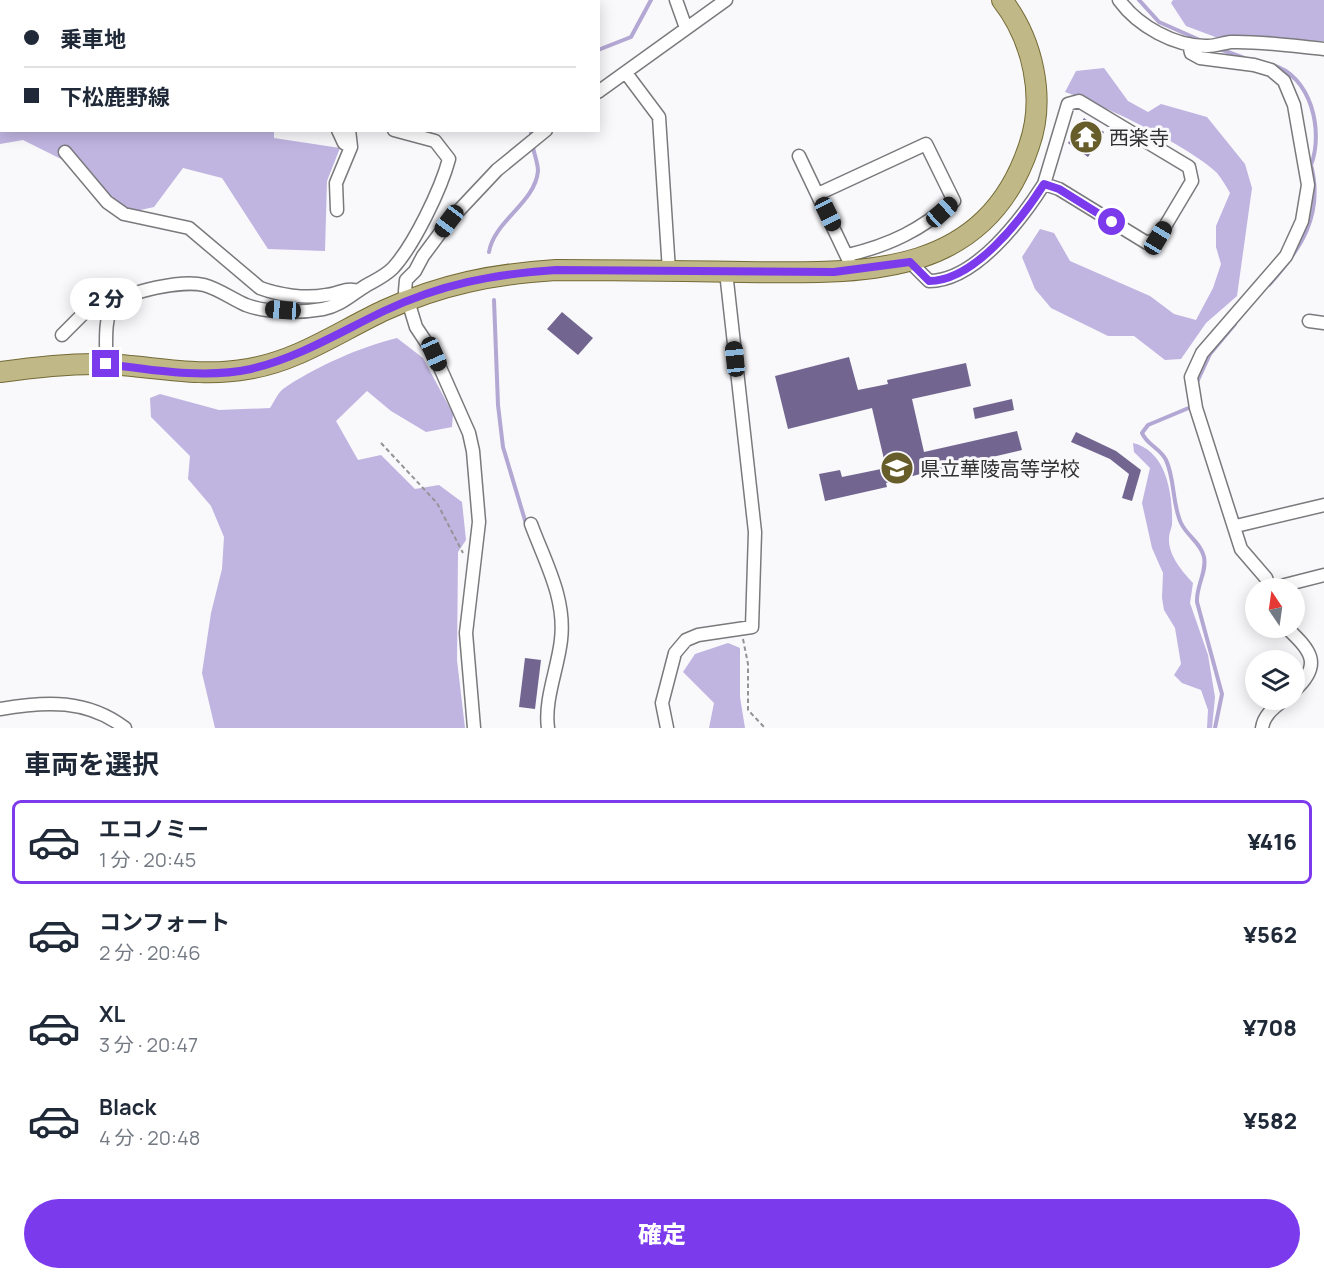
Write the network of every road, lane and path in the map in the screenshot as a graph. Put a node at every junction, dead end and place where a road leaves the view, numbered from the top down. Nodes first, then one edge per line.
1 (676, 0) edge
2 (726, 0) edge
3 (1002, 0) edge
4 (1119, 0) edge
5 (686, 28) junction
6 (1189, 44) junction
7 (1324, 49) edge
8 (626, 73) junction
9 (600, 91) edge
10 (340, 132) edge
11 (349, 132) edge
12 (401, 132) edge
13 (544, 132) edge
14 (351, 147) junction
15 (65, 152) dead end
16 (799, 156) dead end
17 (1044, 184) junction
18 (818, 194) junction
19 (337, 210) dead end
20 (910, 262) junction
21 (849, 263) junction
22 (391, 270) junction
23 (669, 271) junction
24 (726, 272) junction
25 (406, 280) junction
26 (358, 291) junction
27 (406, 301) junction
28 (113, 306) junction
29 (1309, 321) dead end
30 (1324, 323) edge
31 (62, 336) dead end
32 (106, 364) junction
33 (0, 372) edge
34 (381, 442) dead end
35 (1324, 505) edge
36 (531, 524) dead end
37 (1236, 526) junction
38 (465, 555) dead end
39 (1324, 575) edge
40 (1266, 578) edge
41 (1305, 580) edge
42 (742, 630) junction
43 (1297, 638) edge
44 (1305, 681) edge
45 (0, 709) edge
46 (1271, 710) edge
47 (125, 728) edge
48 (474, 728) edge
49 (548, 728) edge
50 (667, 728) edge
51 (765, 728) edge
52 (1262, 728) edge

1 - 5 street
2 - 5 street
3 - 20 main road
4 - 6 street
5 - 8 street
6 - 7 street
6 - 37 street
8 - 9 street
8 - 23 street
10 - 14 street
11 - 14 street
12 - 22 street
13 - 25 street
14 - 19 street
15 - 26 street
16 - 18 street
17 - 17 street
17 - 20 street
18 - 21 street
18 - 21 street
20 - 21 main road
21 - 24 main road
22 - 25 street
22 - 26 street
23 - 24 main road
23 - 27 main road
24 - 42 street
25 - 27 street
26 - 28 street
27 - 32 main road
27 - 48 street
28 - 31 street
28 - 32 street
29 - 30 street
32 - 33 main road
34 - 38 path
35 - 37 street
36 - 49 street
37 - 40 street
39 - 41 street
42 - 50 street
42 - 51 path
43 - 44 street
45 - 47 street
46 - 52 street

